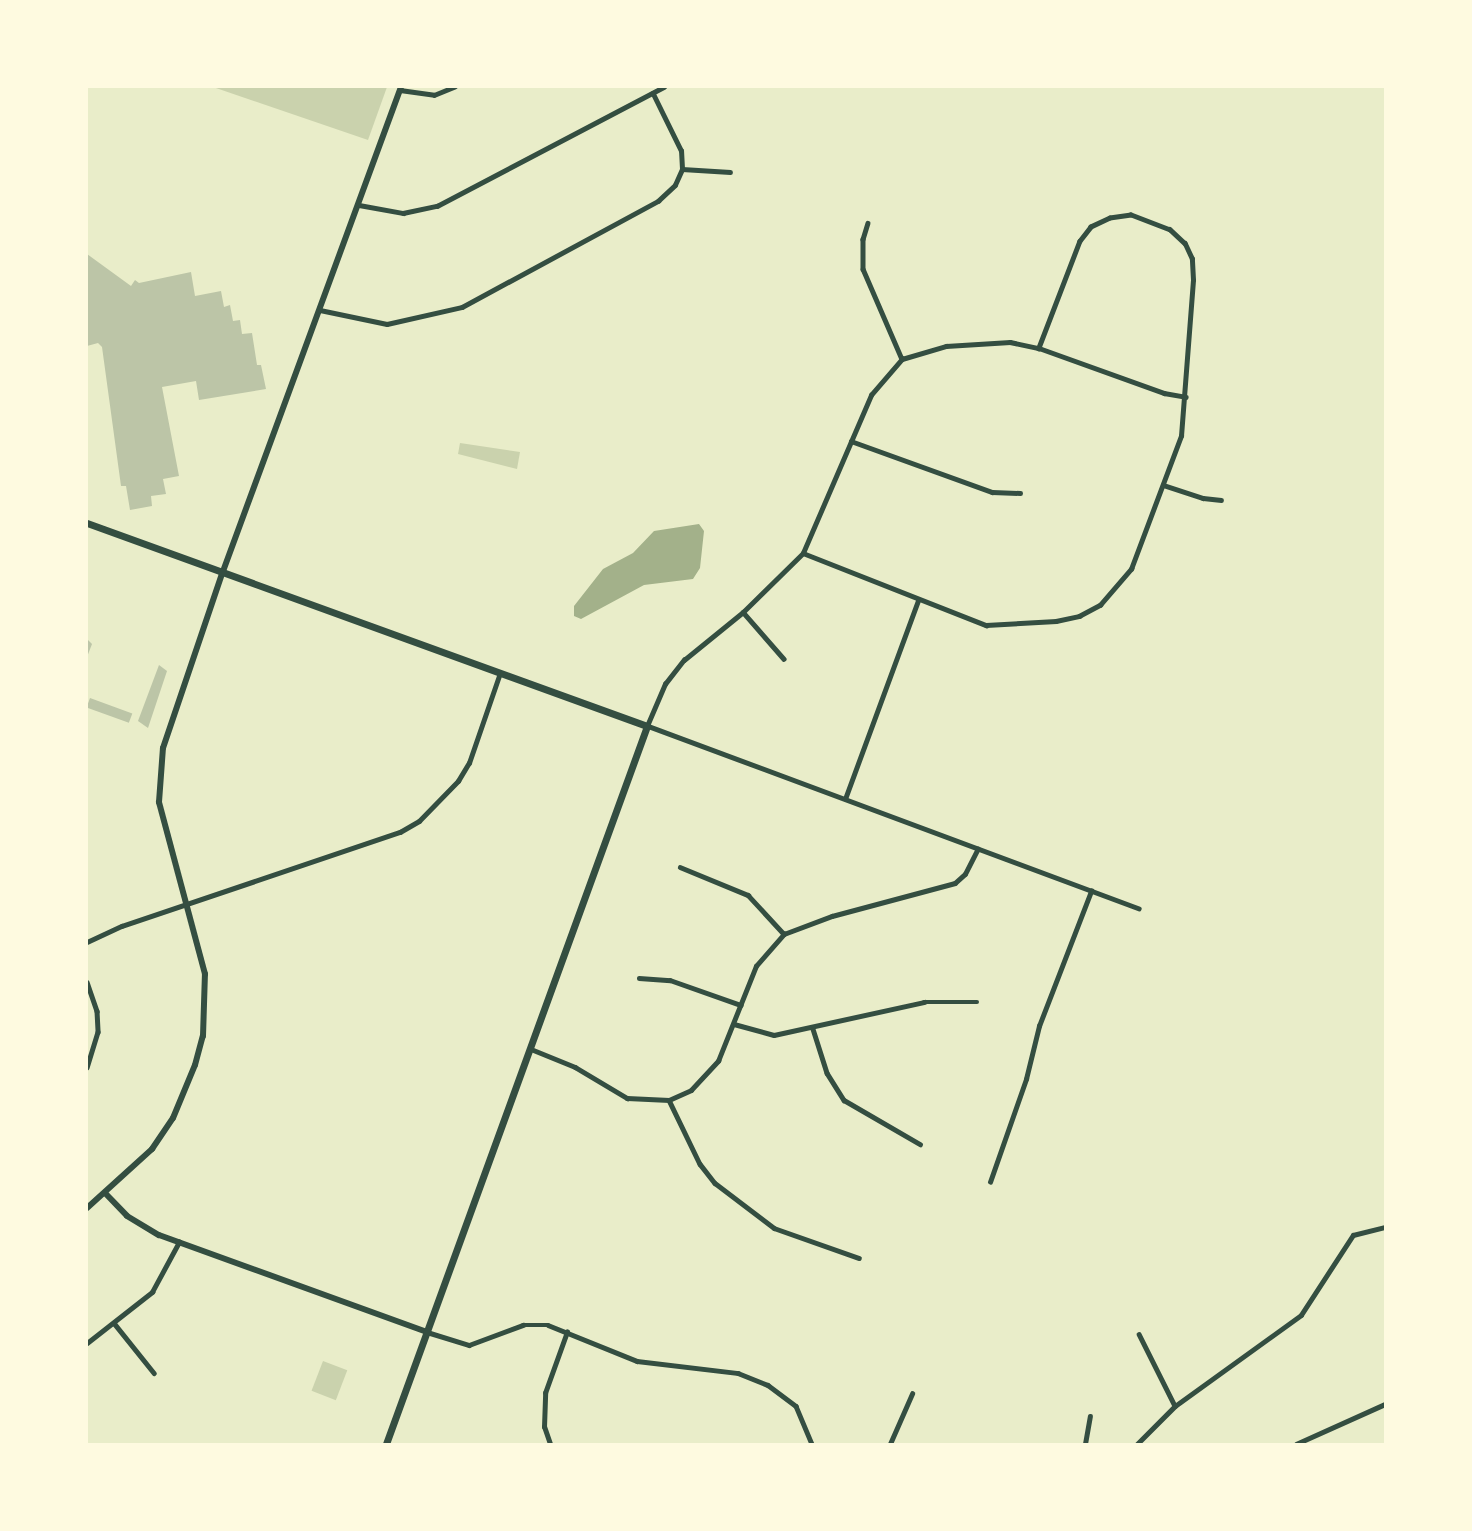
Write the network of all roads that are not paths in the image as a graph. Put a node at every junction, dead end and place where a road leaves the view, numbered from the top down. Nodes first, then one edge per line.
1 (454, 87) edge
2 (664, 87) edge
3 (401, 89) edge
4 (653, 94) junction
5 (682, 169) junction
6 (730, 172) dead end
7 (359, 205) junction
8 (868, 223) dead end
9 (320, 310) junction
10 (1040, 348) junction
11 (902, 359) junction
12 (1186, 397) junction
13 (851, 441) junction
14 (1163, 485) junction
15 (1020, 493) dead end
16 (1221, 500) dead end
17 (87, 523) edge
18 (803, 553) junction
19 (222, 574) junction
20 (918, 601) junction
21 (743, 612) junction
22 (784, 659) dead end
23 (500, 673) junction
24 (647, 726) junction
25 (845, 799) junction
26 (978, 849) junction
27 (680, 867) dead end
28 (1090, 891) junction
29 (188, 905) junction
30 (1138, 909) dead end
31 (784, 934) junction
32 (87, 942) edge
33 (639, 978) dead end
34 (87, 982) edge
35 (977, 1002) dead end
36 (741, 1005) junction
37 (734, 1024) junction
38 (813, 1029) junction
39 (531, 1049) junction
40 (87, 1067) edge
41 (669, 1100) junction
42 (920, 1144) dead end
43 (990, 1182) dead end
44 (106, 1194) junction
45 (87, 1208) edge
46 (1385, 1227) edge
47 (179, 1242) junction
48 (859, 1258) dead end
49 (114, 1323) junction
50 (427, 1332) junction
51 (567, 1332) junction
52 (1139, 1334) dead end
53 (87, 1343) edge
54 (154, 1373) dead end
55 (912, 1394) dead end
56 (1385, 1404) edge
57 (1175, 1406) junction
58 (1090, 1416) dead end
59 (386, 1444) edge
60 (550, 1444) edge
61 (812, 1444) edge
62 (890, 1444) edge
63 (1085, 1444) edge
64 (1137, 1444) edge
65 (1296, 1444) edge

1 - 3 street
2 - 4 street
3 - 7 street
4 - 5 street
4 - 7 street
5 - 6 street
5 - 9 street
7 - 9 street
8 - 11 street
9 - 19 street
10 - 11 street
10 - 12 street
10 - 12 street
11 - 13 street
12 - 14 street
13 - 15 street
13 - 18 street
14 - 16 street
14 - 20 street
17 - 19 main road
18 - 20 street
18 - 21 street
19 - 23 main road
19 - 29 street
20 - 25 street
21 - 22 street
21 - 24 street
23 - 24 main road
23 - 29 street
24 - 25 street
24 - 39 main road
25 - 26 street
26 - 28 street
26 - 31 street
27 - 31 street
28 - 30 street
28 - 43 street
29 - 32 street
29 - 44 street
31 - 36 street
33 - 36 street
34 - 40 street
35 - 38 street
36 - 37 street
37 - 38 street
37 - 41 street
38 - 42 street
39 - 41 street
39 - 50 main road
41 - 48 street
44 - 45 street
44 - 47 street
46 - 57 street
47 - 49 street
47 - 50 street
49 - 53 street
49 - 54 street
50 - 51 street
50 - 59 main road
51 - 60 street
51 - 61 street
52 - 57 street
55 - 62 street
56 - 65 street
57 - 64 street
58 - 63 street

